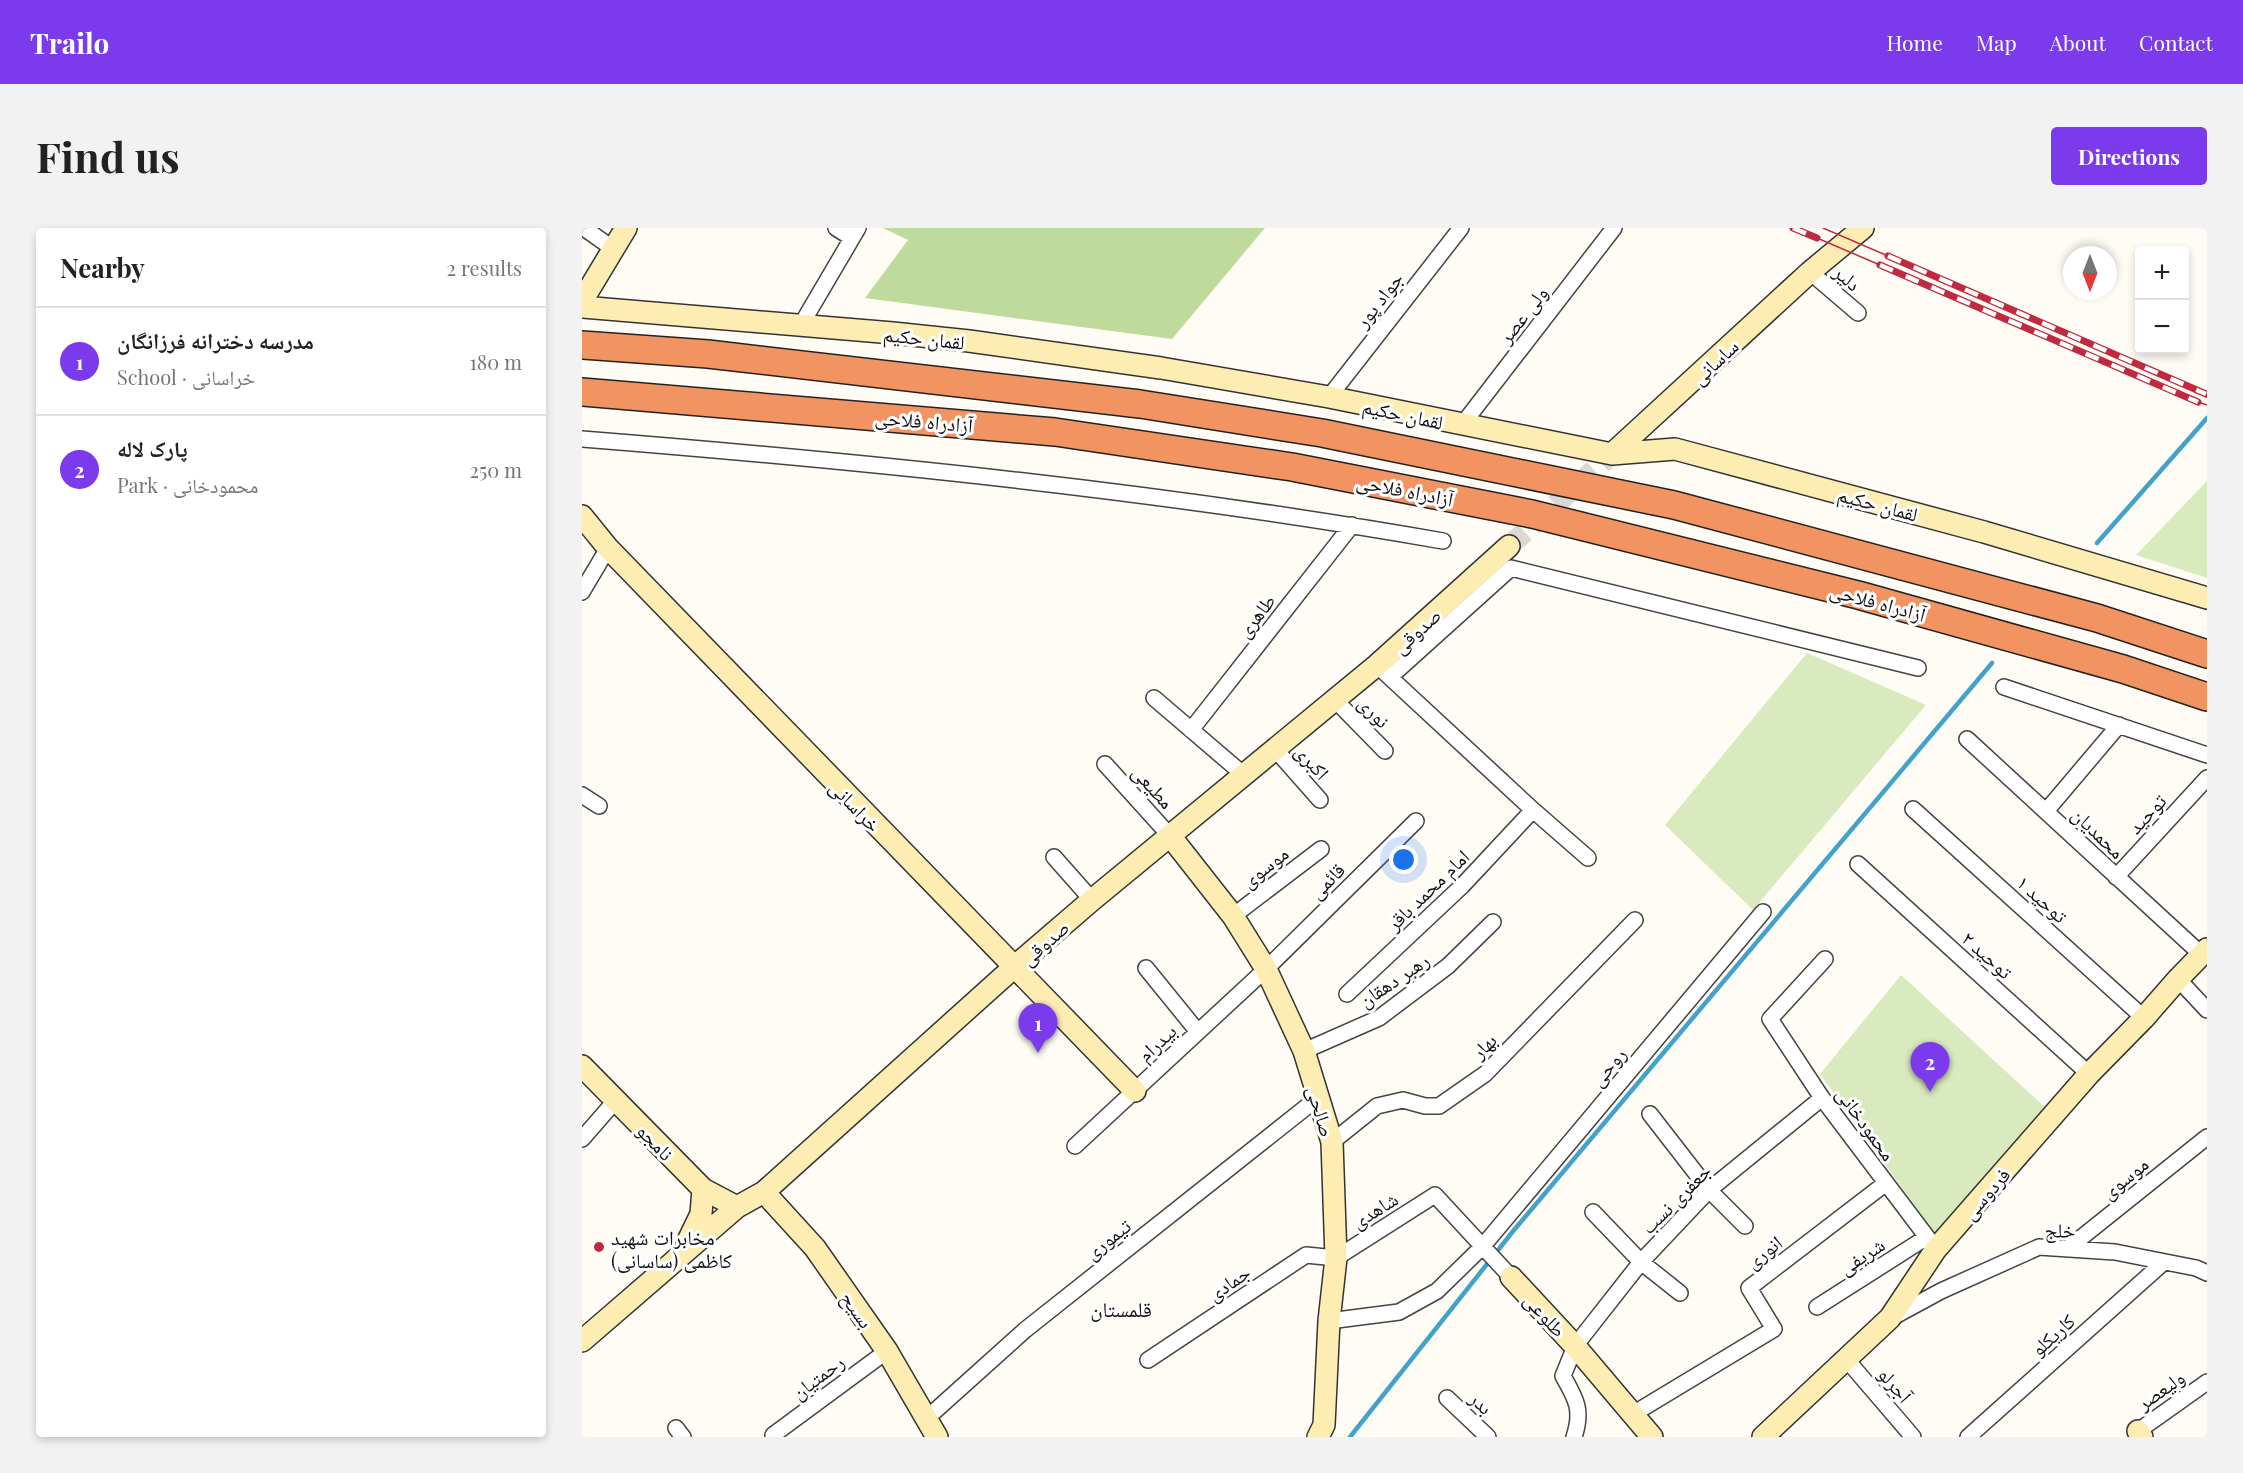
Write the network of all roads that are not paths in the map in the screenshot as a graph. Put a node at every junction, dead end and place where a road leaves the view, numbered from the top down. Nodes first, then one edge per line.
1 (584, 228) edge
2 (626, 228) edge
3 (836, 228) edge
4 (1461, 228) edge
5 (1614, 228) edge
6 (1862, 229) edge
7 (855, 233) edge
8 (612, 249) junction
9 (1813, 270) junction
10 (582, 301) edge
11 (582, 307) edge
12 (1858, 313) dead end
13 (801, 325) junction
14 (582, 345) edge
15 (582, 392) edge
16 (1329, 397) junction
17 (1462, 425) junction
18 (582, 439) edge
19 (1612, 454) junction
20 (582, 516) edge
21 (1352, 525) junction
22 (1443, 541) dead end
23 (1509, 546) tunnel mouth
24 (608, 548) junction
25 (582, 592) edge
26 (2207, 598) edge
27 (2207, 654) edge
28 (1918, 668) dead end
29 (1384, 671) junction
30 (2004, 687) dead end
31 (2207, 697) edge
32 (1154, 698) dead end
33 (1335, 700) junction
34 (2119, 725) junction
35 (1191, 730) junction
36 (1967, 739) dead end
37 (1275, 749) junction
38 (1384, 751) dead end
39 (2207, 755) edge
40 (1105, 764) dead end
41 (1244, 775) junction
42 (2207, 778) edge
43 (582, 795) edge
44 (1320, 800) dead end
45 (599, 806) dead end
46 (1913, 809) dead end
47 (1533, 810) junction
48 (2047, 810) junction
49 (1416, 821) dead end
50 (1171, 837) junction
51 (1321, 849) dead end
52 (1054, 857) dead end
53 (1588, 858) dead end
54 (1858, 864) dead end
55 (2116, 877) junction
56 (1092, 900) junction
57 (1763, 912) dead end
58 (1233, 916) junction
59 (1635, 920) dead end
60 (1493, 922) dead end
61 (2205, 952) edge
62 (1825, 959) dead end
63 (1013, 968) junction
64 (1146, 968) dead end
65 (1266, 969) junction
66 (2178, 979) junction
67 (1347, 994) dead end
68 (2207, 1010) edge
69 (2144, 1018) junction
70 (1198, 1032) junction
71 (1304, 1051) junction
72 (582, 1066) edge
73 (2089, 1074) junction
74 (1135, 1091) junction
75 (1319, 1097) junction
76 (1822, 1098) junction
77 (616, 1100) junction
78 (1650, 1114) dead end
79 (2207, 1137) edge
80 (582, 1139) edge
81 (1332, 1142) junction
82 (1075, 1146) dead end
83 (1886, 1183) junction
84 (703, 1189) junction
85 (1709, 1190) junction
86 (765, 1192) junction
87 (1435, 1195) joint
88 (736, 1207) junction
89 (1593, 1212) dead end
90 (1745, 1226) dead end
91 (1931, 1243) junction
92 (1482, 1247) junction
93 (2067, 1249) junction
94 (681, 1255) junction
95 (1336, 1258) junction
96 (1641, 1262) junction
97 (2164, 1262) junction
98 (2203, 1267) edge
99 (1511, 1277) joint
100 (1680, 1293) dead end
101 (1817, 1307) dead end
102 (1890, 1318) junction
103 (1329, 1321) junction
104 (582, 1341) edge
105 (1575, 1346) junction
106 (887, 1351) junction
107 (1148, 1360) dead end
108 (1846, 1360) junction
109 (2207, 1382) edge
110 (1448, 1398) dead end
111 (1633, 1414) junction
112 (926, 1419) junction
113 (1321, 1431) edge
114 (2140, 1434) edge
115 (773, 1435) dead end
116 (937, 1437) edge
117 (1488, 1437) edge
118 (1574, 1437) edge
119 (1652, 1437) edge
120 (1763, 1437) edge
121 (1913, 1437) edge
122 (1968, 1437) edge

1 - 8 street
2 - 8 street
3 - 7 street
4 - 16 street, جواد پور
5 - 17 street, ولی عصر
6 - 9 street, ساسانی
7 - 13 street
8 - 10 street
9 - 12 street, دلیر
9 - 19 street, ساسانی
11 - 13 street, لقمان حکیم
13 - 16 street, لقمان حکیم
14 - 27 highway, آزادراه فلاحی
15 - 31 highway, آزادراه فلاحی
16 - 17 street, لقمان حکیم
17 - 19 street, لقمان حکیم
18 - 21 street
19 - 26 street, لقمان حکیم
20 - 24 street, خراسانی
21 - 22 street
21 - 35 street, طاهری
23 - 29 street, صدوقی
24 - 25 street
24 - 63 street, خراسانی
28 - 29 street
29 - 33 street, صدوقی
29 - 47 street
30 - 34 street
32 - 35 street
33 - 37 street, صدوقی
33 - 38 street, نوری
34 - 39 street
34 - 48 street
35 - 41 street
36 - 48 street, محمدیان
37 - 41 street, صدوقی
37 - 44 street, اکبری
40 - 50 street, مطیعی
41 - 50 street, صدوقی
42 - 55 street, توحید
43 - 45 street
46 - 69 street, توحید ۱
47 - 53 street
47 - 67 street, امام محمد باقر
48 - 55 street, محمدیان
49 - 65 street, قائمی
50 - 56 street, صدوقی
50 - 58 street, صالحی
51 - 58 street, موسوی
52 - 56 street
54 - 73 street, توحید ۲
55 - 61 street, محمدیان
56 - 63 street, صدوقی
57 - 92 street, روحی
58 - 65 street, صالحی
59 - 81 street, بهار
60 - 71 street, رهبر دهقان
61 - 66 street, فردوسی
62 - 76 street, محمودخانی
63 - 74 street, خراسانی
63 - 86 street, صدوقی
64 - 70 street
65 - 70 street, بیدرام
65 - 71 street, صالحی
66 - 68 street
66 - 69 street, فردوسی
69 - 73 street, فردوسی
70 - 74 street, بیدرام
71 - 75 street, صالحی
72 - 77 street, نامجو
73 - 91 street, فردوسی
74 - 82 street, بیدرام
75 - 81 street, صالحی
75 - 112 street, تیموری
76 - 83 street, محمودخانی
76 - 85 street, جعفری نسب
77 - 80 street
77 - 84 street, نامجو
78 - 85 street
79 - 93 street, موسوی
81 - 95 street, صالحی
83 - 91 street, محمودخانی
83 - 111 street, انوری
84 - 88 street, نامجو
84 - 94 street
85 - 90 street
85 - 96 street, جعفری نسب
86 - 88 street, صدوقی
86 - 106 street, بسیح
87 - 92 street, طلوعی
87 - 95 street, شاهدی
88 - 94 street, صدوقی
89 - 96 street
91 - 101 street, شریفی
91 - 102 street, فردوسی
92 - 99 street, طلوعی
92 - 103 street, روحی
93 - 97 street, خلج
93 - 102 street, خلج
94 - 104 street, صدوقی
95 - 103 street, صالحی
95 - 107 street, جمادی
96 - 100 street
96 - 105 street, جعفری نسب
97 - 98 street, خلج
97 - 122 street, کاریکلو
99 - 105 street, طلوعی
102 - 108 street, فردوسی
103 - 113 street, صالحی
105 - 111 street, طلوعی
105 - 118 street, جعفری نسب
106 - 112 street, بسیح
106 - 115 street, رحمتیان
108 - 120 street, فردوسی
108 - 121 street, آجرلو
109 - 114 street, ولیعصر
110 - 117 street, بدر
111 - 119 street, طلوعی
112 - 116 street, بسیح

